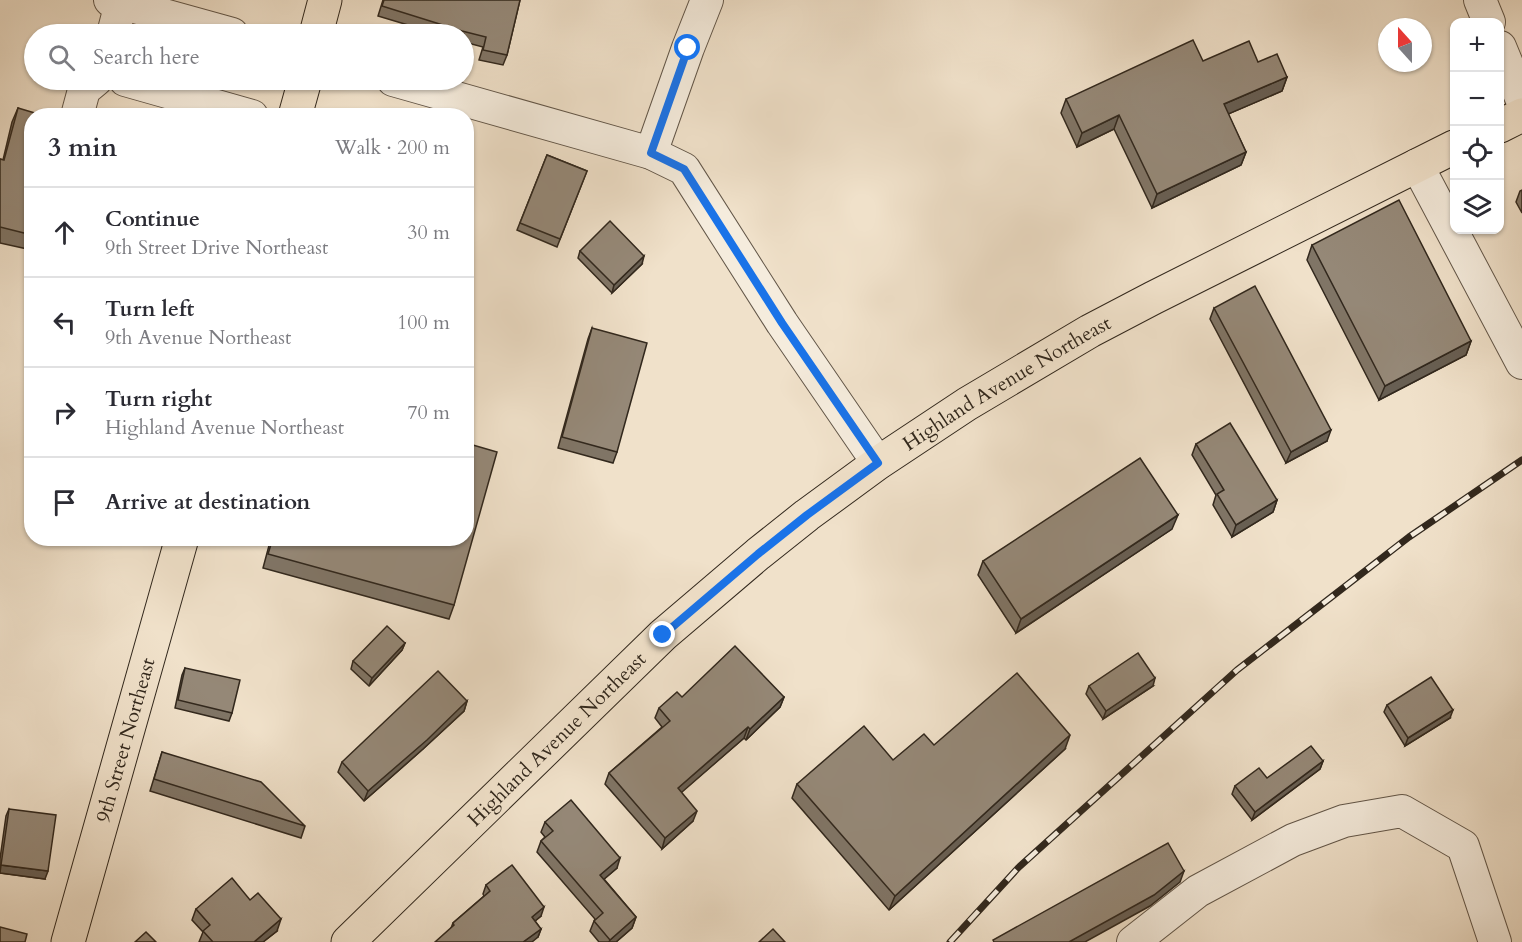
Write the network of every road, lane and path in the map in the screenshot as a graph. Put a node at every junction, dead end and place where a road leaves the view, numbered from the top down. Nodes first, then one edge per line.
1 (325, 0) edge
2 (708, 0) edge
3 (1480, 0) edge
4 (116, 2) edge
5 (1487, 18) edge
6 (114, 24) edge
7 (196, 24) edge
8 (319, 24) edge
9 (1504, 57) edge
10 (84, 90) edge
11 (160, 90) edge
12 (302, 90) edge
13 (428, 90) edge
14 (1522, 100) edge
15 (78, 108) edge
16 (224, 108) edge
17 (297, 108) edge
18 (1522, 115) edge
19 (1504, 124) edge
20 (1450, 149) edge
21 (651, 153) junction
22 (1417, 165) junction
23 (1522, 363) edge
24 (878, 463) junction
25 (180, 546) edge
26 (68, 942) edge
27 (348, 942) edge
28 (1133, 942) edge
29 (1495, 942) edge

1 - 8 main road
2 - 21 street
3 - 5 street
4 - 6 street
4 - 7 street
9 - 14 street
10 - 15 street
11 - 16 street
12 - 17 main road
13 - 21 street
18 - 19 main road
20 - 22 main road, Highland Avenue Northeast
21 - 24 street
22 - 23 street
22 - 24 main road, Highland Avenue Northeast
24 - 27 main road, Highland Avenue Northeast
25 - 26 main road, 9th Street Northeast
28 - 29 street

